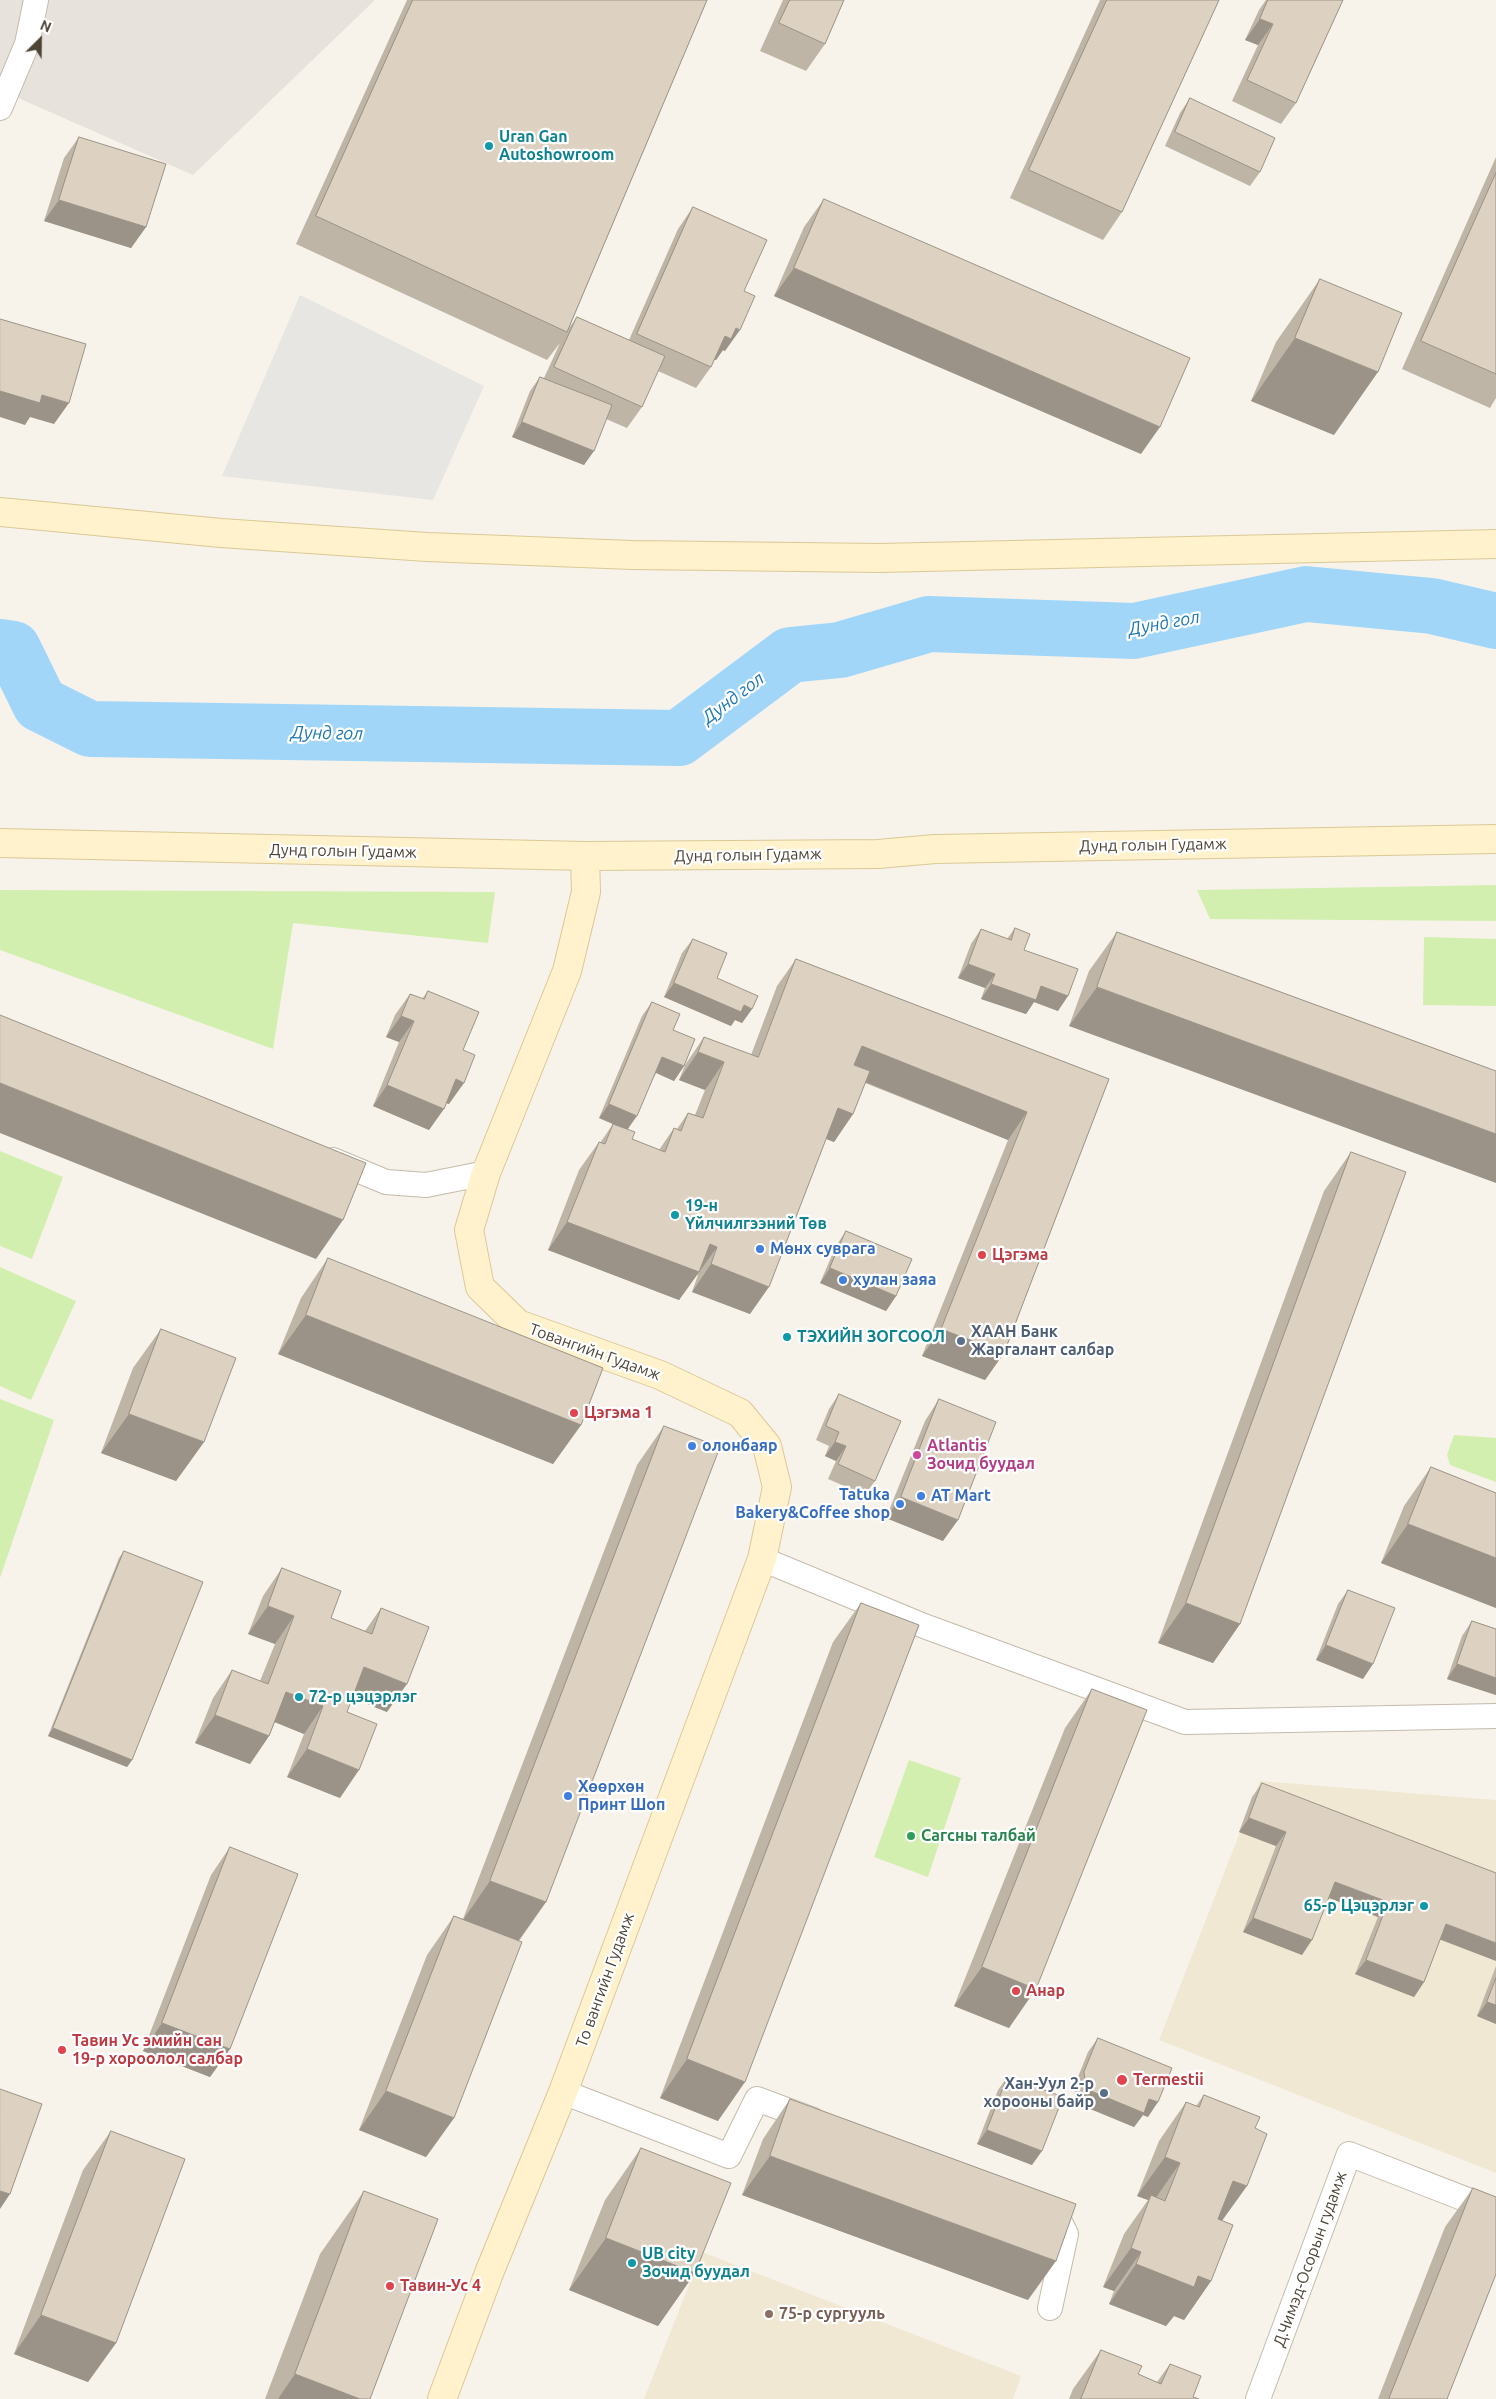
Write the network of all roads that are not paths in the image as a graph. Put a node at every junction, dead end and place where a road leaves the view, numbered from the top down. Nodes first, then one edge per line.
1 (36, 0) edge
2 (0, 108) edge
3 (0, 512) edge
4 (1496, 544) edge
5 (1496, 839) edge
6 (0, 843) edge
7 (585, 856) junction
8 (315, 1153) edge
9 (486, 1172) junction
10 (762, 1559) junction
11 (1496, 1716) edge
12 (563, 2092) junction
13 (831, 2127) edge
14 (1027, 2202) edge
15 (1496, 2211) edge
16 (1050, 2308) dead end
17 (442, 2399) edge
18 (1258, 2399) edge

1 - 2 street
3 - 4 street
5 - 7 street, Дунд голын Гудамж
6 - 7 street, Дунд голын Гудамж
7 - 9 street, Товангийн Гудамж
8 - 9 street
9 - 10 street, Товангийн Гудамж
10 - 11 street
10 - 12 street, То вангийн Гудамж
12 - 13 street
12 - 17 street, То вангийн Гудамж
14 - 16 street
15 - 18 street, Д.Чимэд-Осорын гудамж

